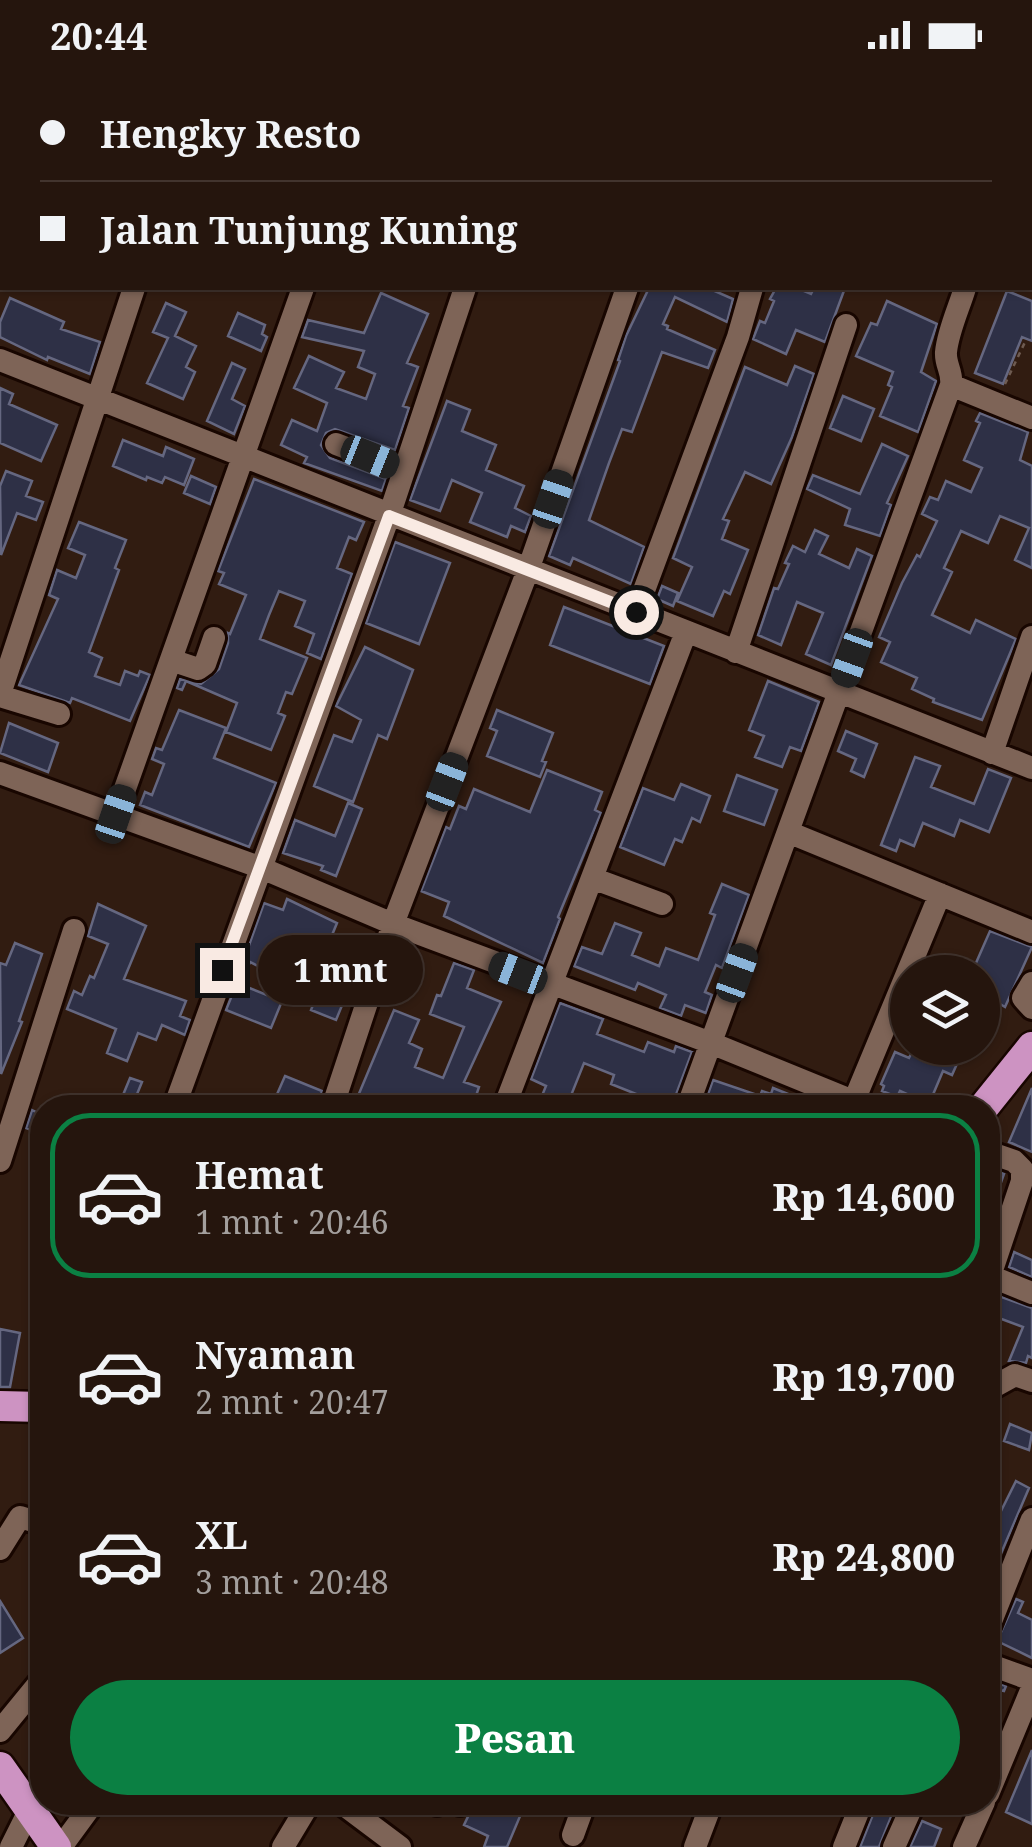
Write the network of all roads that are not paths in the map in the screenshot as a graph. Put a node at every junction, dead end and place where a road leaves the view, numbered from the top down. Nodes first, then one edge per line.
1 (133, 290) edge
2 (302, 290) edge
3 (464, 290) edge
4 (626, 290) edge
5 (751, 290) edge
6 (964, 290) edge
7 (846, 326) dead end
8 (0, 360) edge
9 (951, 385) junction
10 (98, 398) junction
11 (1032, 418) edge
12 (336, 444) dead end
13 (244, 459) junction
14 (404, 470) junction
15 (389, 516) junction
16 (528, 570) junction
17 (636, 612) junction
18 (686, 632) junction
19 (1032, 637) edge
20 (214, 638) dead end
21 (736, 652) junction
22 (171, 660) junction
23 (4, 667) edge
24 (1023, 692) edge
25 (840, 693) junction
26 (0, 695) edge
27 (58, 714) dead end
28 (992, 752) junction
29 (1032, 768) edge
30 (0, 773) edge
31 (116, 814) junction
32 (788, 832) junction
33 (259, 867) junction
34 (592, 878) junction
35 (940, 894) junction
36 (662, 904) dead end
37 (393, 924) junction
38 (74, 930) dead end
39 (1032, 932) edge
40 (1032, 983) edge
41 (550, 985) junction
42 (1032, 1008) edge
43 (711, 1043) junction
44 (1032, 1047) edge
45 (179, 1095) edge
46 (336, 1095) edge
47 (509, 1095) edge
48 (692, 1095) edge
49 (840, 1095) edge
50 (865, 1095) edge
51 (994, 1095) edge
52 (1000, 1156) edge
53 (0, 1161) edge
54 (1000, 1246) edge
55 (1000, 1282) edge
56 (1032, 1292) edge
57 (1032, 1381) edge
58 (1000, 1383) edge
59 (0, 1406) edge
60 (30, 1407) edge
61 (0, 1424) edge
62 (30, 1424) edge
63 (30, 1517) edge
64 (1032, 1519) edge
65 (0, 1549) edge
66 (1000, 1598) edge
67 (1000, 1668) edge
68 (1032, 1680) edge
69 (1032, 1688) edge
70 (30, 1694) edge
71 (0, 1731) edge
72 (1000, 1765) edge
73 (11, 1790) edge
74 (30, 1813) edge
75 (32, 1815) edge
76 (84, 1815) edge
77 (302, 1815) edge
78 (357, 1815) edge
79 (581, 1815) edge
80 (707, 1815) edge
81 (857, 1815) edge
82 (908, 1815) edge
83 (978, 1815) edge
84 (573, 1835) dead end
85 (11, 1847) edge
86 (58, 1847) edge
87 (283, 1847) edge
88 (400, 1847) edge
89 (694, 1847) edge
90 (844, 1847) edge
91 (894, 1847) edge
92 (964, 1847) edge

1 - 10 street
2 - 13 street
3 - 14 street
4 - 16 street
5 - 17 street
6 - 9 street
7 - 21 street
8 - 10 street
9 - 11 street
9 - 25 street
10 - 13 street
10 - 23 street
12 - 14 street
13 - 15 street
13 - 22 street
14 - 15 street
15 - 16 street
15 - 33 street
16 - 17 street
16 - 37 street
17 - 18 street
18 - 21 street
18 - 34 street
19 - 24 street
20 - 22 street
21 - 25 street
22 - 31 street
23 - 26 street
24 - 28 street
25 - 28 street
25 - 32 street
26 - 27 street
28 - 29 street
30 - 31 street
31 - 33 street
32 - 35 street
32 - 43 street
33 - 37 street
33 - 45 street
34 - 36 street
34 - 41 street
35 - 39 street
35 - 50 street
37 - 41 street
37 - 46 street
38 - 53 street
40 - 42 street
41 - 43 street
41 - 47 street
43 - 48 street
43 - 49 street
44 - 51 highway
52 - 54 street
55 - 56 street
57 - 58 street
59 - 60 highway
61 - 62 highway
63 - 65 street
64 - 66 street
67 - 68 street
69 - 72 street
70 - 71 street
73 - 74 highway
73 - 85 street
75 - 86 highway
76 - 86 street
77 - 87 street
78 - 88 street
79 - 84 street
80 - 89 street
81 - 90 street
82 - 91 street
83 - 92 street

